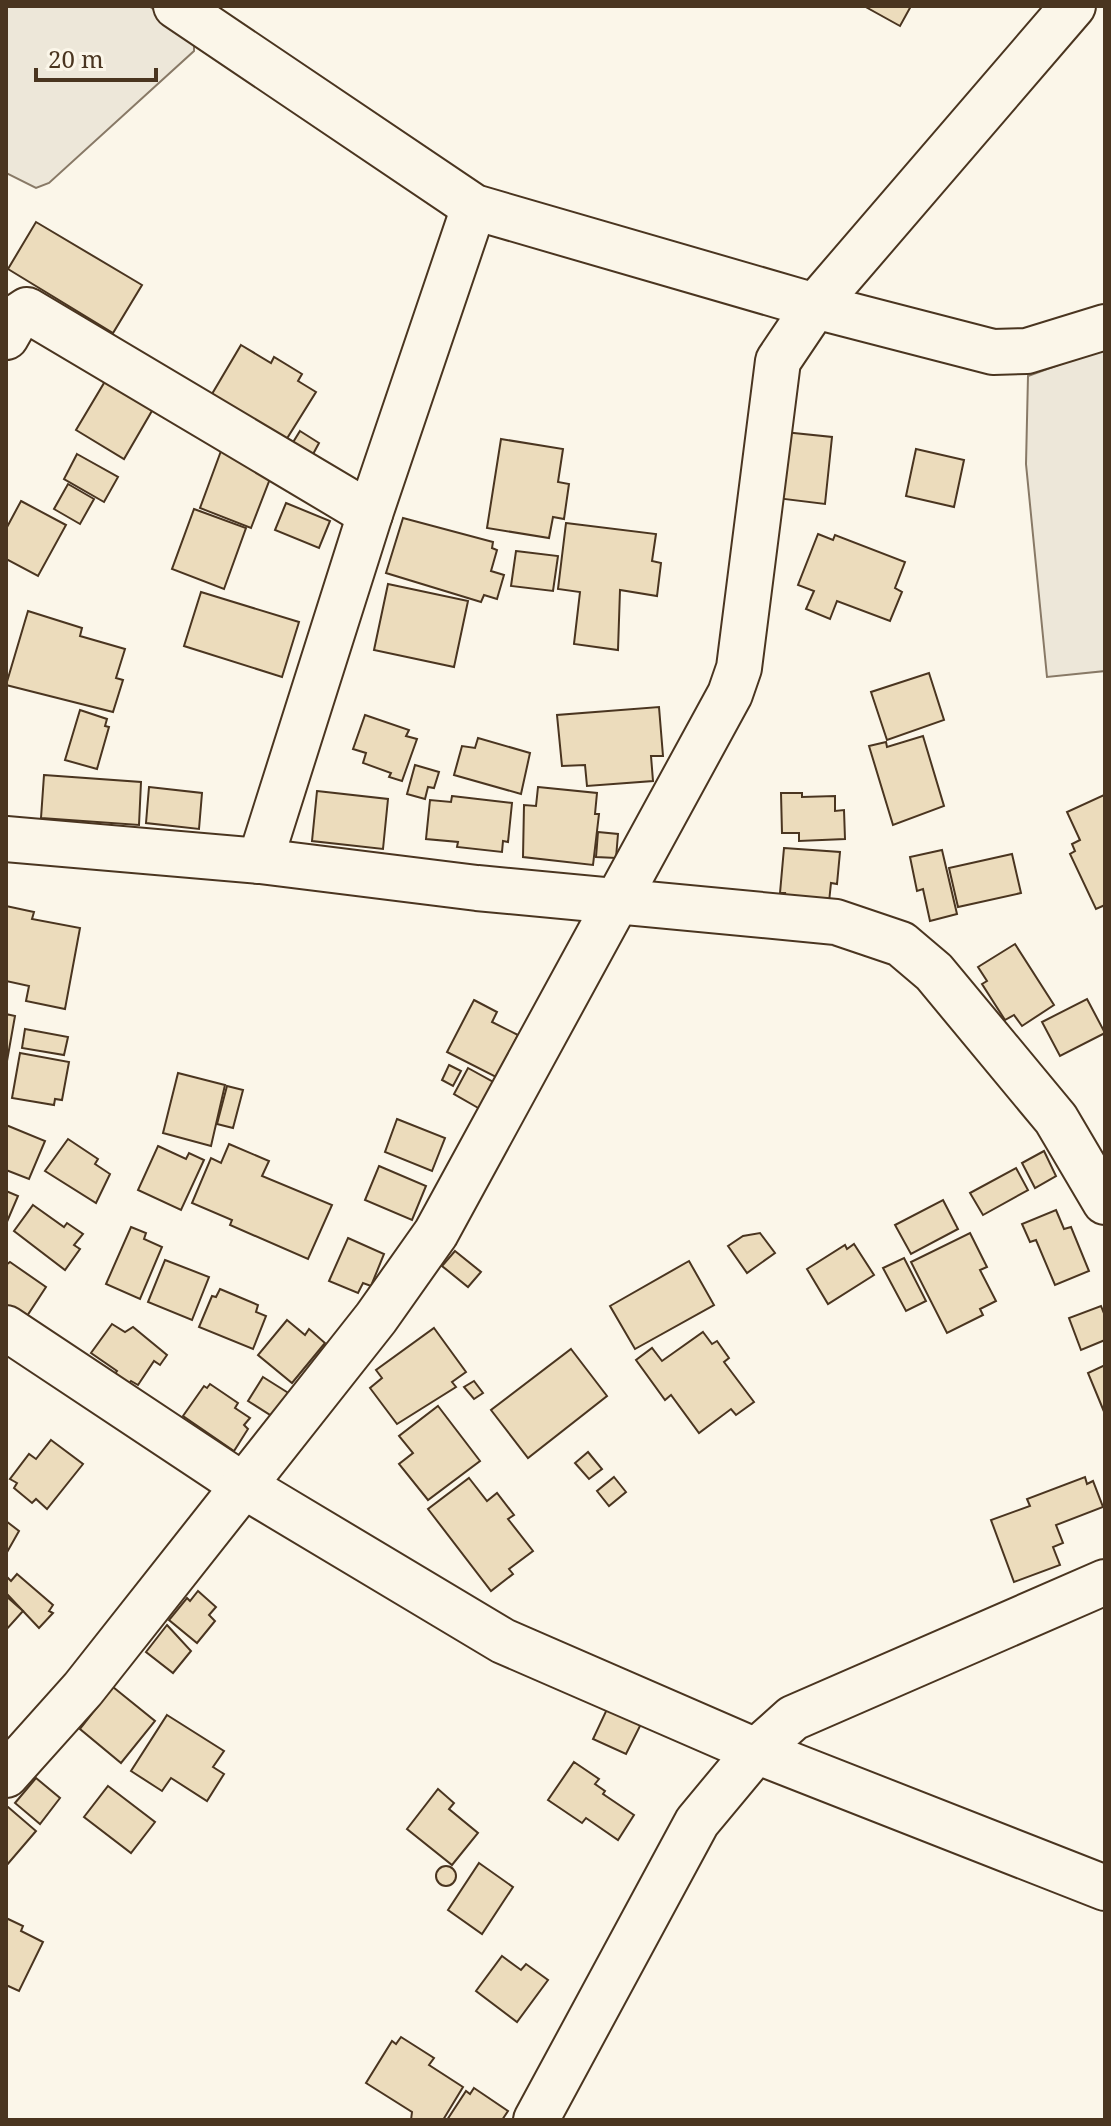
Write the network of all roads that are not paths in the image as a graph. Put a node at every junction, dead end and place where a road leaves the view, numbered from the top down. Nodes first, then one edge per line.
1 (176, 6) edge
2 (1064, 8) edge
3 (474, 207) junction
4 (815, 306) junction
5 (1105, 327) edge
6 (6, 337) edge
7 (370, 514) junction
8 (6, 839) edge
9 (260, 861) junction
10 (618, 903) junction
11 (1105, 1202) edge
12 (6, 1328) edge
13 (244, 1486) junction
14 (1105, 1582) edge
15 (756, 1751) junction
16 (6, 1775) edge
17 (1105, 1888) edge
18 (536, 2120) edge

1 - 3 street
2 - 4 street
3 - 4 street
3 - 7 street
4 - 5 street
4 - 10 street
6 - 7 street
7 - 9 street
8 - 9 street
9 - 10 street
10 - 11 street
10 - 13 street
12 - 13 street
13 - 15 street
13 - 16 street
14 - 15 street
15 - 17 street
15 - 18 street

